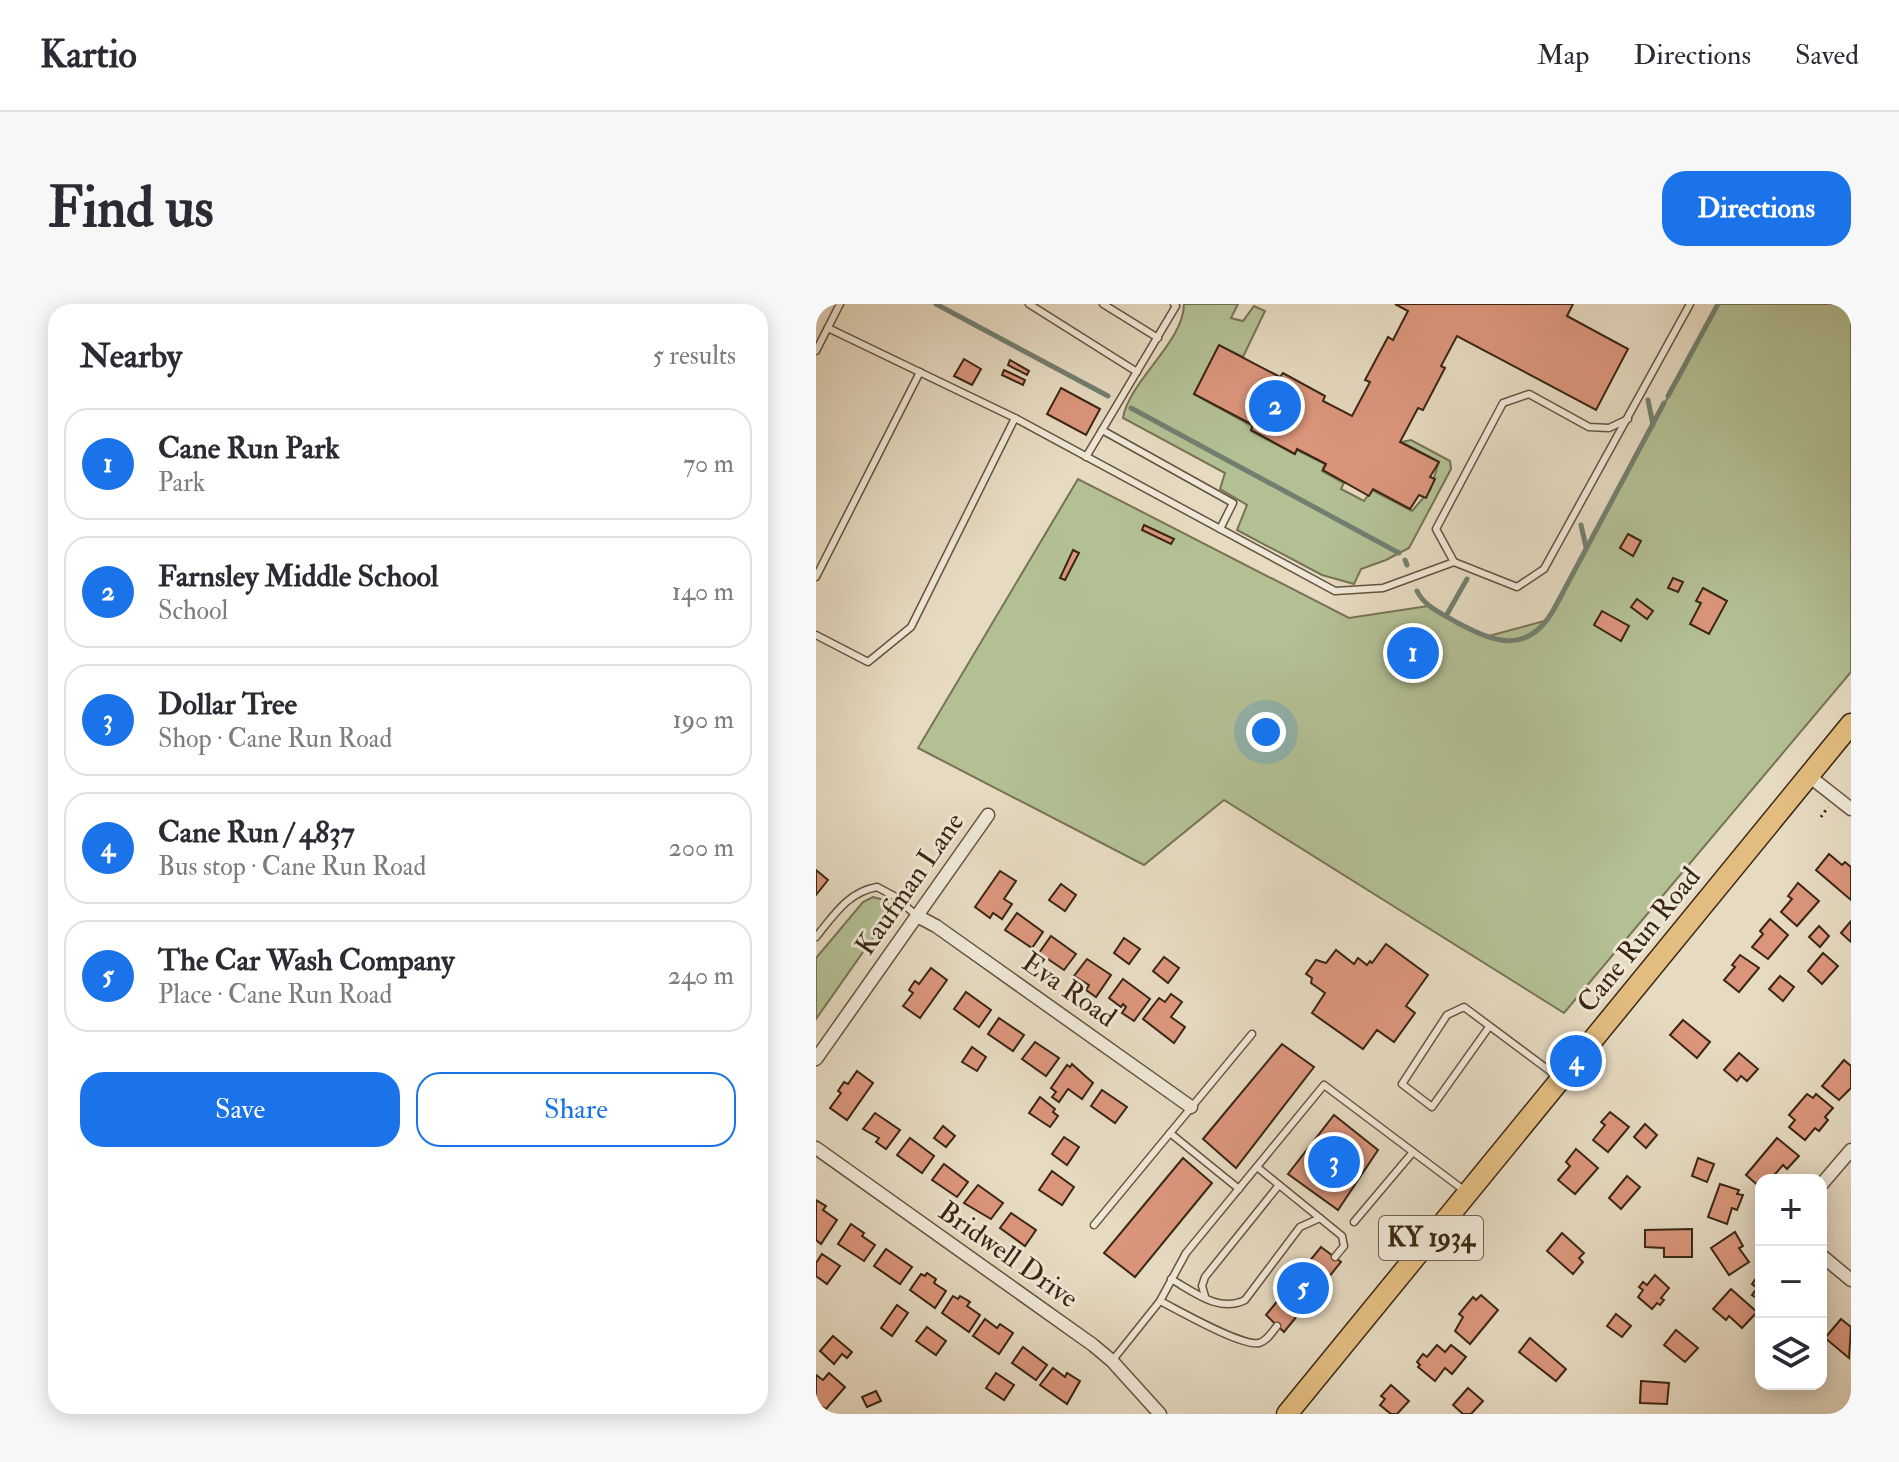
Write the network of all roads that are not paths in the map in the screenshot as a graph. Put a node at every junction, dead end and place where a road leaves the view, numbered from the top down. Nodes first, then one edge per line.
1 (840, 304) edge
2 (1029, 304) edge
3 (1103, 304) edge
4 (1174, 304) edge
5 (1690, 304) edge
6 (828, 328) junction
7 (1158, 338) junction
8 (816, 351) edge
9 (920, 372) junction
10 (1137, 372) junction
11 (1015, 418) junction
12 (1628, 419) junction
13 (1102, 430) junction
14 (1086, 457) junction
15 (1220, 529) junction
16 (1454, 562) junction
17 (816, 577) edge
18 (816, 635) edge
19 (1851, 724) edge
20 (1809, 776) junction
21 (1851, 809) edge
22 (988, 815) dead end
23 (917, 916) junction
24 (816, 937) edge
25 (1489, 1027) junction
26 (1252, 1034) dead end
27 (816, 1059) edge
28 (1561, 1079) junction
29 (1191, 1107) junction
30 (1170, 1133) junction
31 (816, 1148) edge
32 (1851, 1150) edge
33 (1413, 1152) junction
34 (1257, 1167) junction
35 (1827, 1178) edge
36 (1279, 1185) junction
37 (1239, 1189) junction
38 (1468, 1193) junction
39 (1320, 1218) junction
40 (1354, 1222) dead end
41 (1094, 1225) dead end
42 (1335, 1257) dead end
43 (1827, 1260) edge
44 (1171, 1279) junction
45 (1851, 1280) edge
46 (1207, 1299) junction
47 (1160, 1301) junction
48 (1277, 1326) dead end
49 (1112, 1361) junction
50 (1160, 1414) edge
51 (1287, 1414) edge

1 - 6 lane
2 - 10 lane
3 - 7 lane
4 - 7 lane
5 - 12 lane
6 - 8 lane
6 - 9 lane
7 - 10 lane
9 - 11 lane
9 - 17 lane
10 - 13 lane
11 - 14 lane
11 - 18 lane
12 - 16 lane
12 - 16 lane
13 - 14 lane
13 - 15 lane
14 - 15 lane
15 - 16 lane
19 - 20 highway, Cane Run Road / KY 1934
20 - 21 street
20 - 28 highway, Cane Run Road / KY 1934
22 - 23 street, Kaufman Lane
23 - 24 lane
23 - 27 street, Kaufman Lane
23 - 29 street, Eva Road
25 - 25 lane
25 - 28 lane
26 - 29 lane
28 - 38 highway, Cane Run Road / KY 1934
29 - 30 lane
30 - 37 lane
30 - 41 lane
31 - 49 street, Bridwell Drive
32 - 35 street
33 - 34 lane
33 - 38 lane
33 - 40 lane
34 - 36 lane
34 - 37 lane
36 - 39 lane
36 - 46 lane
37 - 44 lane
38 - 51 highway, Cane Run Road / KY 1934
39 - 42 lane
39 - 46 lane
43 - 45 street
44 - 46 lane
44 - 47 lane
47 - 48 lane
47 - 49 lane
49 - 50 street, Bridwell Drive

